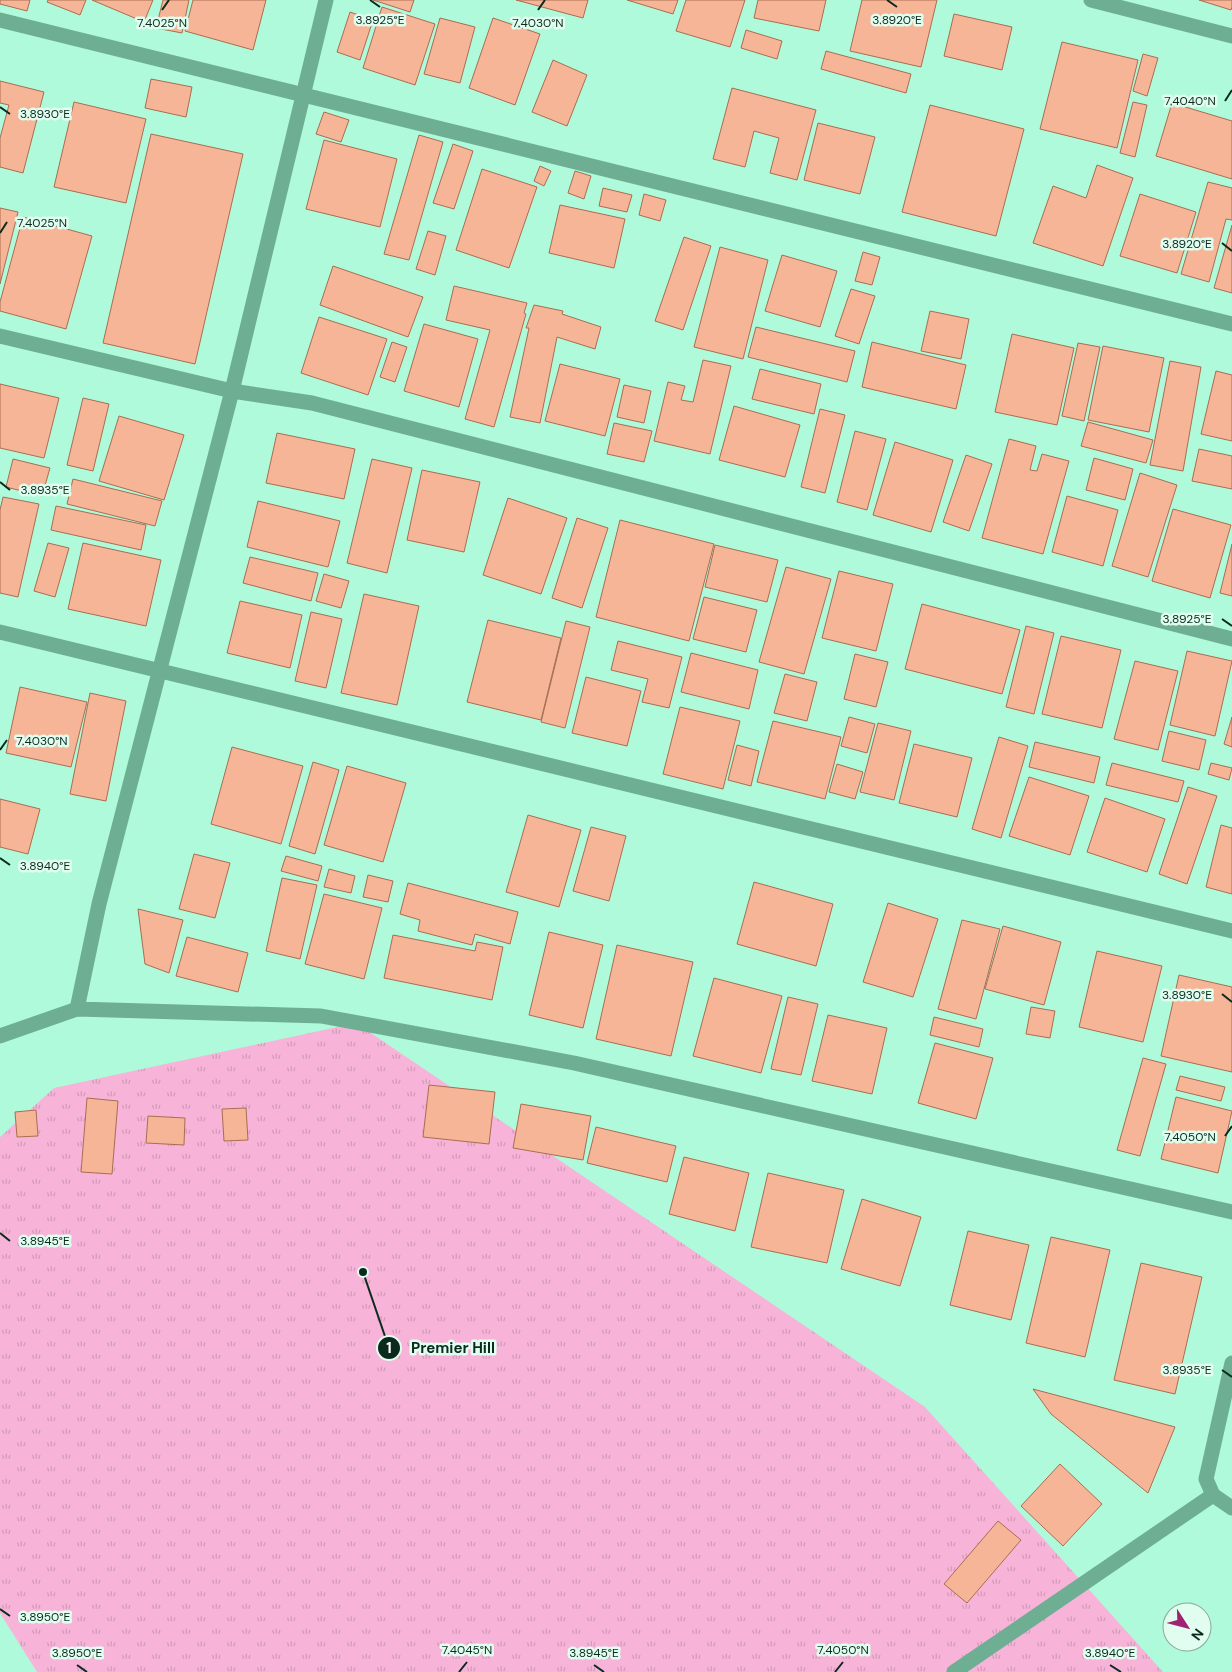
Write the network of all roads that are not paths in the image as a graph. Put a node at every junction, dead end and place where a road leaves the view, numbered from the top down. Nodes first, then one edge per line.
1 (326, 0) edge
2 (1091, 0) edge
3 (0, 20) edge
4 (1232, 36) edge
5 (303, 96) junction
6 (1232, 324) edge
7 (0, 336) edge
8 (232, 391) junction
9 (0, 632) edge
10 (1232, 639) edge
11 (159, 672) junction
12 (1232, 931) edge
13 (77, 1009) junction
14 (0, 1036) edge
15 (1232, 1212) edge
16 (1232, 1363) edge
17 (1213, 1495) junction
18 (1232, 1508) edge
19 (954, 1672) edge

1 - 5 street
2 - 4 street
3 - 5 street
5 - 6 street
5 - 8 street
7 - 8 street
8 - 10 street
8 - 11 street
9 - 11 street
11 - 12 street
11 - 13 street
13 - 14 street
13 - 15 street
16 - 17 street
17 - 18 street
17 - 19 street

